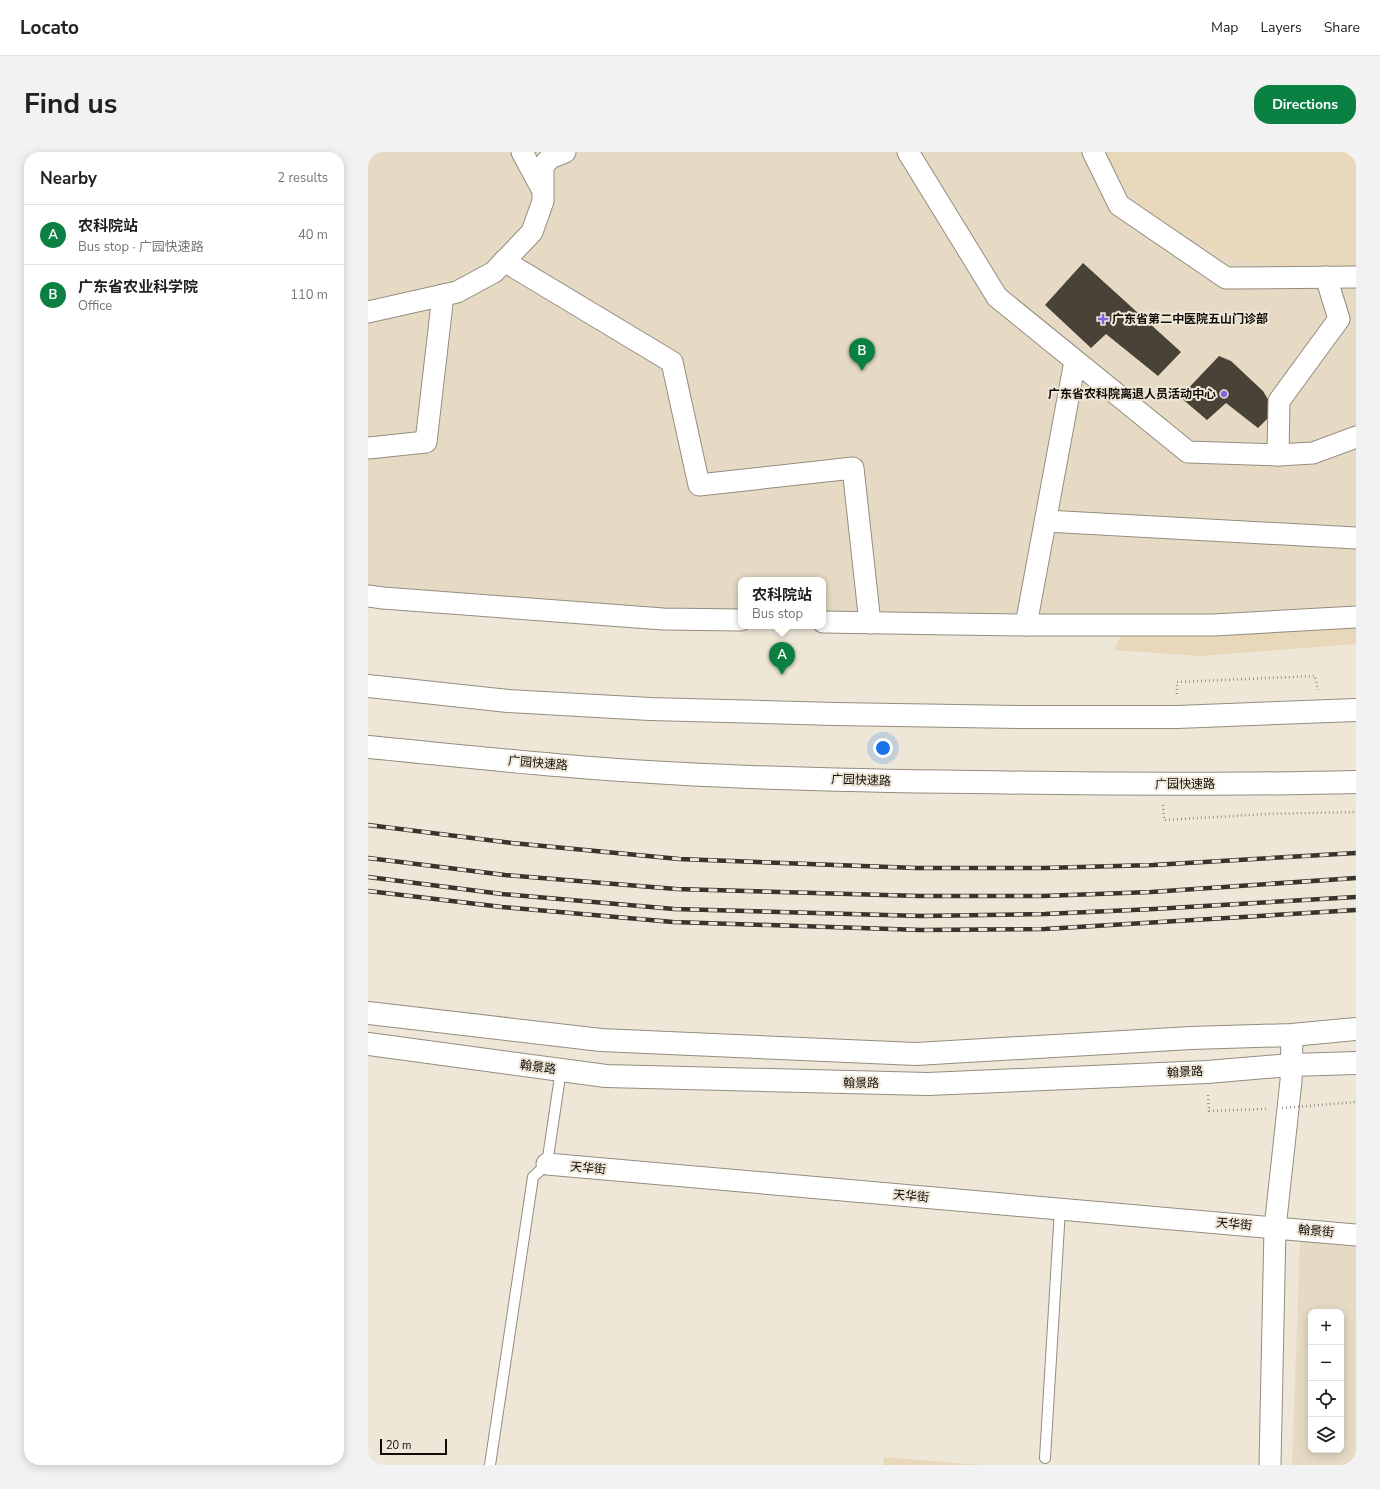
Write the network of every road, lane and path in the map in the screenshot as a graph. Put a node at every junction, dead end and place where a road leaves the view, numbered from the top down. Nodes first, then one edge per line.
1 (522, 152) edge
2 (565, 152) edge
3 (908, 152) edge
4 (1093, 152) edge
5 (543, 191) junction
6 (504, 261) junction
7 (1356, 277) edge
8 (1326, 278) junction
9 (443, 295) junction
10 (368, 312) edge
11 (1075, 361) junction
12 (1356, 437) edge
13 (368, 448) edge
14 (1278, 455) junction
15 (1046, 521) junction
16 (1356, 538) edge
17 (368, 596) edge
18 (1356, 617) edge
19 (738, 620) edge
20 (826, 622) edge
21 (870, 623) junction
22 (1026, 626) junction
23 (368, 675) edge
24 (1315, 676) dead end
25 (1177, 682) dead end
26 (368, 686) edge
27 (508, 700) junction
28 (1356, 710) edge
29 (368, 747) edge
30 (1356, 782) edge
31 (1356, 812) edge
32 (1164, 820) dead end
33 (368, 1013) edge
34 (1356, 1029) edge
35 (1292, 1035) junction
36 (368, 1044) edge
37 (1356, 1063) edge
38 (1291, 1065) junction
39 (561, 1070) junction
40 (1356, 1102) edge
41 (1275, 1108) dead end
42 (1268, 1109) dead end
43 (1209, 1111) dead end
44 (547, 1164) junction
45 (1060, 1209) junction
46 (1275, 1228) junction
47 (1356, 1235) edge
48 (1045, 1458) dead end
49 (490, 1465) edge
50 (1270, 1465) edge

1 - 5 street
2 - 5 street
3 - 11 street
4 - 8 street
5 - 6 street
6 - 9 street
6 - 21 street
7 - 8 street
8 - 14 street
9 - 10 street
9 - 13 street
11 - 14 street
11 - 15 street
12 - 14 street
15 - 16 street
15 - 22 street
17 - 19 street
18 - 22 street
20 - 21 street
21 - 22 street
23 - 27 main road
24 - 25 path
26 - 27 main road
27 - 28 main road
29 - 30 main road, 广园快速路
31 - 32 path
33 - 35 main road
34 - 35 main road
35 - 38 street
36 - 39 main road, 翰景路
37 - 38 main road, 翰景路
38 - 39 main road, 翰景路
38 - 46 street
39 - 44 lane
40 - 41 path, bridge
42 - 43 path
44 - 45 street, 天华街
44 - 49 lane
45 - 46 street, 天华街
45 - 48 lane
46 - 47 street, 翰景街
46 - 50 street

